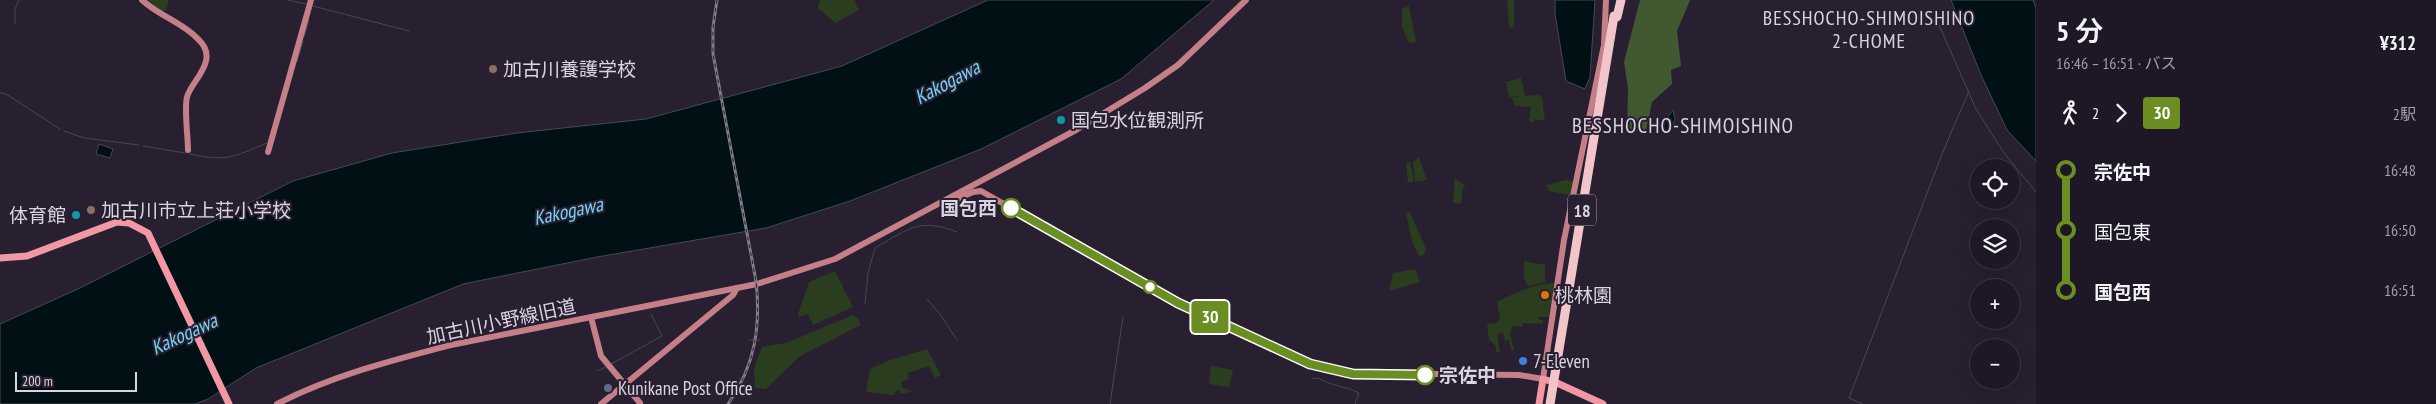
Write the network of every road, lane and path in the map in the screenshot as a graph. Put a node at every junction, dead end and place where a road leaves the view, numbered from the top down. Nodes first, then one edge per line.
1 (142, 0) edge
2 (311, 0) edge
3 (1246, 0) edge
4 (1606, 0) edge
5 (1619, 0) edge
6 (188, 150) dead end
7 (268, 152) dead end
8 (931, 207) junction
9 (0, 258) edge
10 (737, 288) junction
11 (591, 317) junction
12 (1543, 379) junction
13 (624, 385) junction
14 (229, 404) edge
15 (277, 404) edge
16 (601, 404) edge
17 (640, 404) edge
18 (1540, 404) edge
19 (1552, 404) edge
20 (1603, 404) edge

1 - 6 main road
2 - 7 main road
3 - 8 main road
4 - 12 main road
5 - 19 highway, 18, bridge
8 - 10 main road, 加古川小野線旧道
8 - 12 main road
9 - 14 main road
10 - 11 main road, 加古川小野線旧道
10 - 13 main road
11 - 13 main road
11 - 15 main road, 加古川小野線旧道
12 - 18 main road
12 - 20 main road
13 - 16 main road
13 - 17 main road

